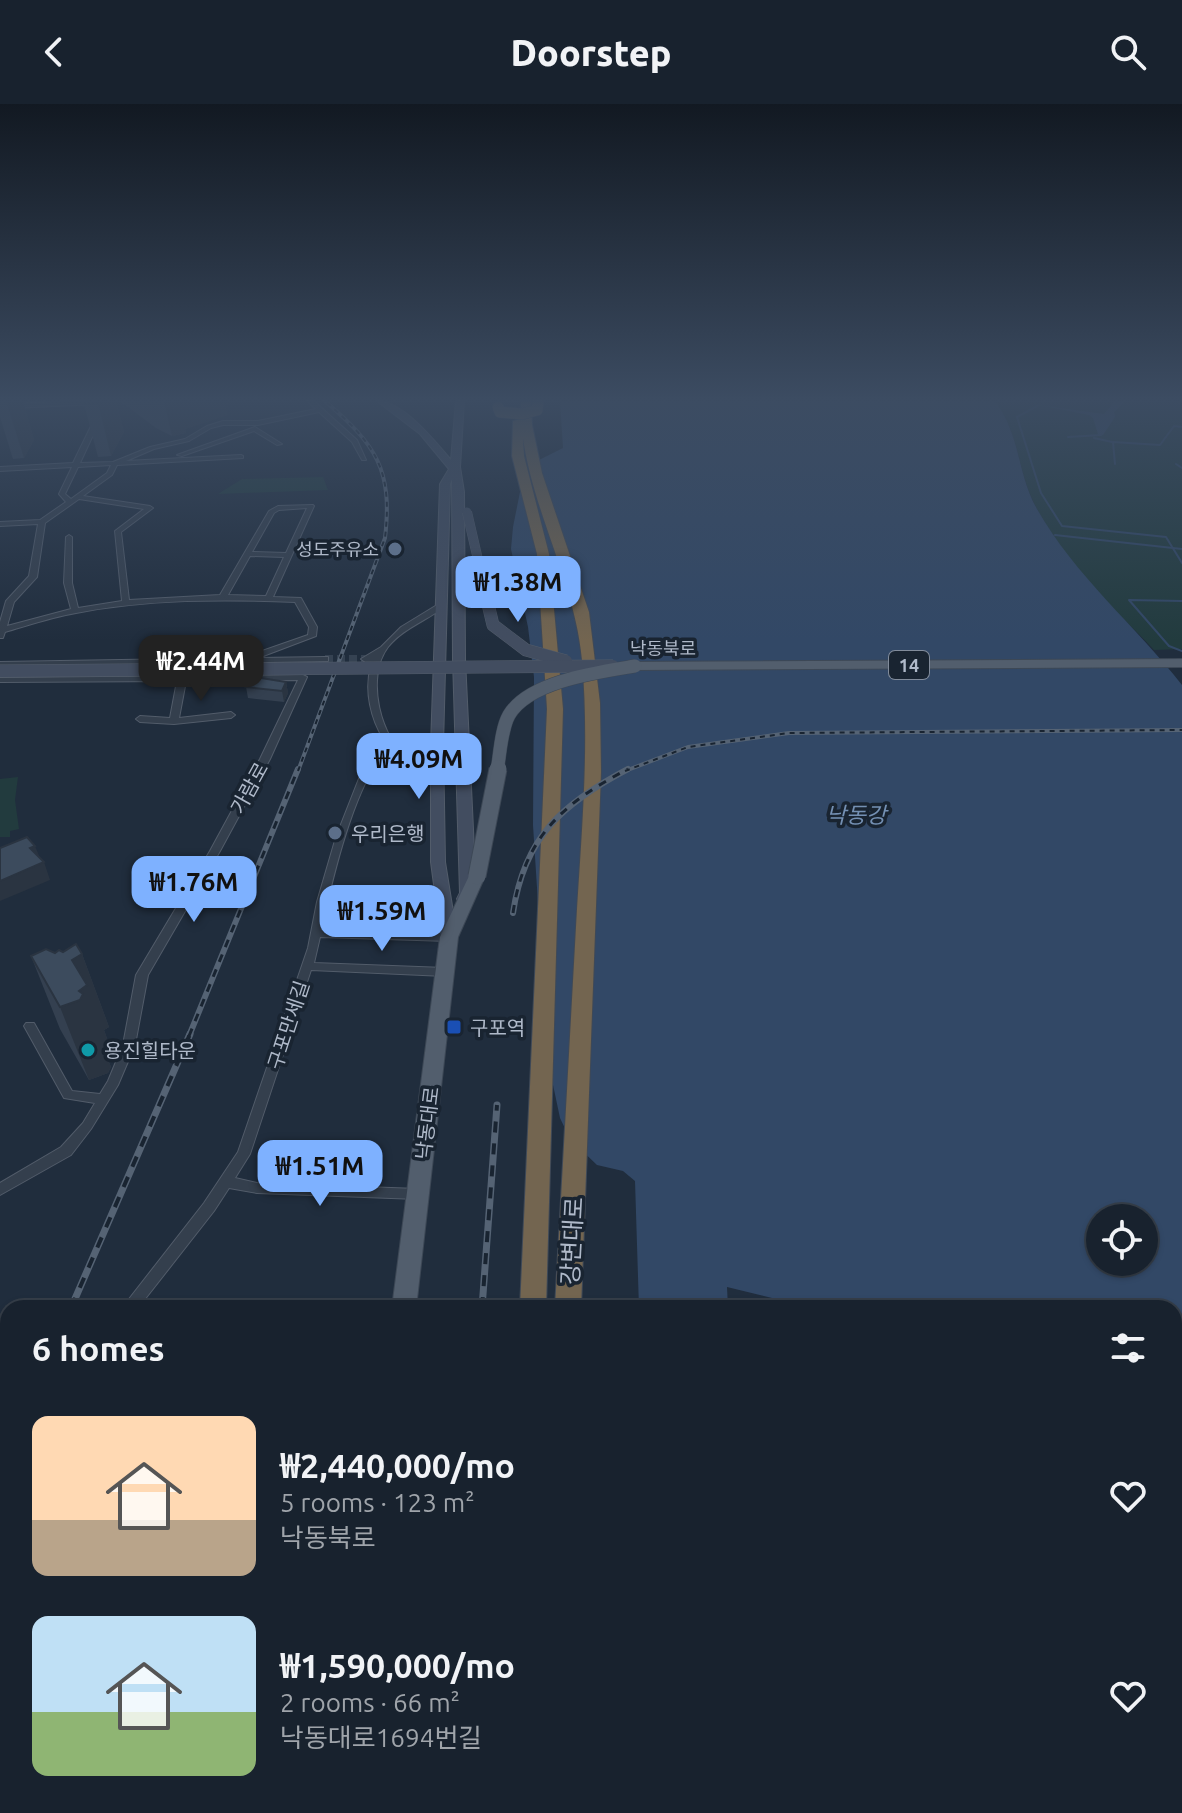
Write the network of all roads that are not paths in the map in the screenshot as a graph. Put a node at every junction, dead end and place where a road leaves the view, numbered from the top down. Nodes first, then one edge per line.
1 (68, 481) edge
2 (101, 481) edge
3 (447, 481) edge
4 (457, 481) edge
5 (459, 481) edge
6 (530, 481) edge
7 (535, 481) edge
8 (78, 497) junction
9 (70, 502) junction
10 (42, 522) junction
11 (0, 524) edge
12 (69, 537) dead end
13 (247, 554) junction
14 (289, 555) junction
15 (1, 594) edge
16 (223, 597) junction
17 (269, 598) junction
18 (10, 601) junction
19 (126, 604) junction
20 (440, 607) junction
21 (75, 609) junction
22 (2, 633) edge
23 (325, 659) tunnel mouth
24 (244, 660) junction
25 (1182, 663) edge
26 (0, 664) edge
27 (635, 666) junction
28 (0, 671) edge
29 (182, 678) junction
30 (0, 680) edge
31 (231, 715) dead end
32 (140, 719) dead end
33 (174, 721) junction
34 (388, 741) junction
35 (437, 772) junction
36 (315, 933) junction
37 (449, 937) junction
38 (307, 966) junction
39 (445, 972) junction
40 (30, 1026) dead end
41 (103, 1099) junction
42 (227, 1182) junction
43 (0, 1190) edge
44 (418, 1194) junction
45 (135, 1300) edge
46 (405, 1300) edge
47 (533, 1300) edge
48 (568, 1300) edge

1 - 9 street
2 - 8 street
3 - 20 main road, 낙동대로 / 14
4 - 37 main road, 낙동대로
5 - 27 main road, 14, bridge
6 - 47 highway, 강변대로, bridge
7 - 48 highway, 강변대로, bridge
8 - 9 street
8 - 19 street
9 - 10 street
10 - 11 street
10 - 18 street
12 - 21 street
13 - 14 street
13 - 14 street
13 - 16 street
14 - 17 street
15 - 18 street
16 - 17 street
16 - 19 street
17 - 24 street
18 - 22 street
19 - 21 street
20 - 34 street
20 - 35 main road, 낙동대로 / 14
21 - 22 street
23 - 24 street
24 - 26 street
25 - 27 main road, 낙동북로 / 14
27 - 28 main road, 낙동북로, bridge
27 - 37 main road, 14, bridge
29 - 30 street
29 - 33 street
29 - 41 street, 가람로
31 - 33 street
32 - 33 street
34 - 35 street
34 - 36 street, 구포만세길
35 - 37 main road, 낙동대로 / 14
36 - 37 street
36 - 38 street, 구포만세길
37 - 39 main road, 낙동대로 / 14
38 - 39 street
38 - 42 street, 구포만세길
39 - 44 main road, 낙동대로 / 14
40 - 41 street
41 - 43 street, 가람로
42 - 44 street
42 - 45 street, 구포만세길
44 - 46 main road, 낙동대로 / 14

